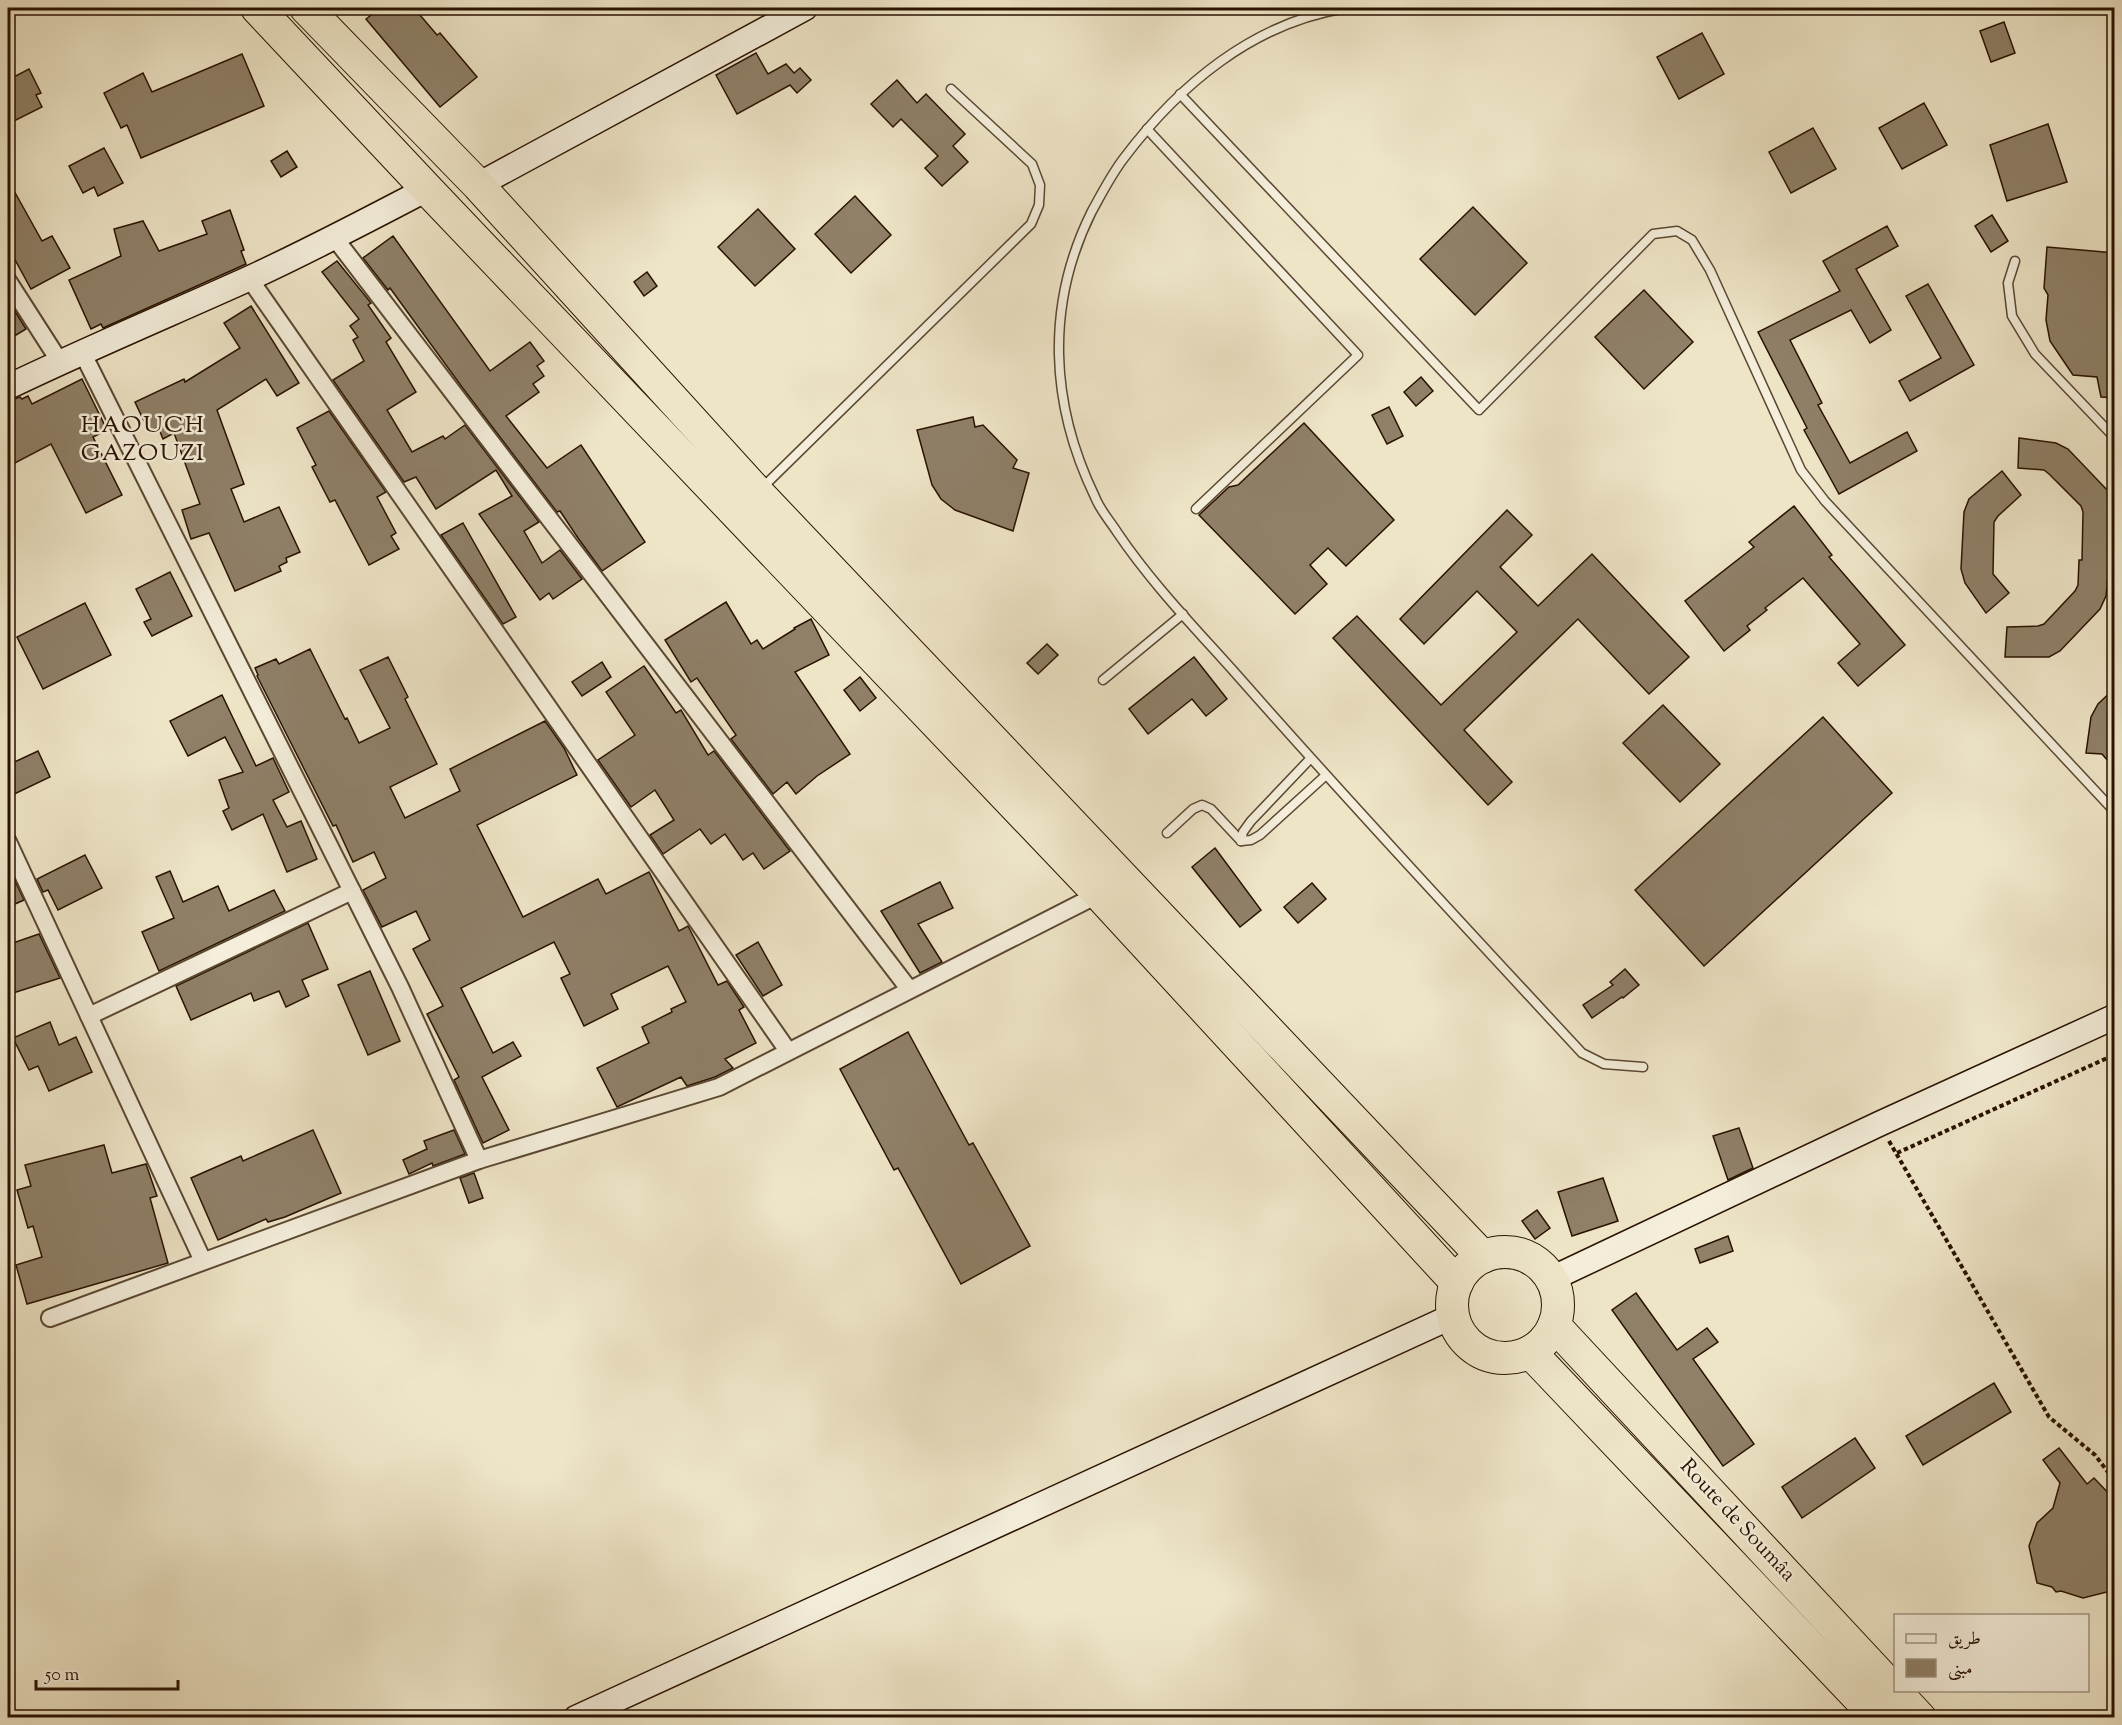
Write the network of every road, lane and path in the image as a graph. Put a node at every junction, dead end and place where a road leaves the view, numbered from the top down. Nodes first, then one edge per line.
1 (257, 8) edge
2 (306, 8) edge
3 (805, 8) edge
4 (1347, 8) edge
5 (951, 88) dead end
6 (1180, 94) junction
7 (1147, 129) junction
8 (478, 185) junction
9 (427, 189) junction
10 (334, 237) junction
11 (2015, 261) dead end
12 (249, 278) junction
13 (8, 281) edge
14 (71, 357) junction
15 (8, 387) edge
16 (2115, 437) edge
17 (757, 492) junction
18 (1196, 509) dead end
19 (1183, 614) junction
20 (1103, 680) dead end
21 (1310, 759) junction
22 (1325, 776) junction
23 (2115, 811) edge
24 (1167, 833) dead end
25 (1241, 841) junction
26 (8, 842) edge
27 (352, 891) junction
28 (1099, 894) junction
29 (909, 989) junction
30 (89, 1016) junction
31 (2115, 1017) edge
32 (788, 1051) junction
33 (2115, 1055) edge
34 (1643, 1067) dead end
35 (1879, 1124) junction
36 (1896, 1153) junction
37 (479, 1160) junction
38 (1483, 1257) junction
39 (203, 1261) junction
40 (1551, 1279) junction
41 (1457, 1283) junction
42 (1454, 1316) junction
43 (50, 1318) dead end
44 (1554, 1325) junction
45 (1530, 1352) junction
46 (2115, 1480) edge
47 (1894, 1690) edge
48 (1896, 1692) edge
49 (576, 1718) edge
50 (1878, 1718) edge
51 (1920, 1718) edge

1 - 9 highway
2 - 8 highway
3 - 8 street
4 - 6 lane
5 - 17 lane
6 - 7 lane
6 - 23 lane
7 - 18 lane
7 - 19 lane
8 - 17 highway
9 - 10 street
9 - 28 highway
10 - 12 street
10 - 29 street
11 - 16 lane
12 - 14 street
12 - 32 street
13 - 14 street
14 - 15 street
14 - 27 street
17 - 38 highway
19 - 20 lane
19 - 21 lane
21 - 22 lane
21 - 25 lane
22 - 25 lane
22 - 34 lane
24 - 25 lane
26 - 30 street
27 - 30 street
27 - 37 street
28 - 29 street
28 - 41 highway
29 - 32 street
30 - 39 street
31 - 35 street
32 - 37 street
33 - 36 path
35 - 36 path
35 - 40 street
36 - 46 path
37 - 39 street
38 - 40 highway
38 - 41 highway
39 - 43 street
40 - 44 highway
41 - 42 highway
42 - 45 highway
42 - 49 street
44 - 45 highway
44 - 47 highway, Route de Soumâa
45 - 50 highway
48 - 51 highway, Route de Soumâa

